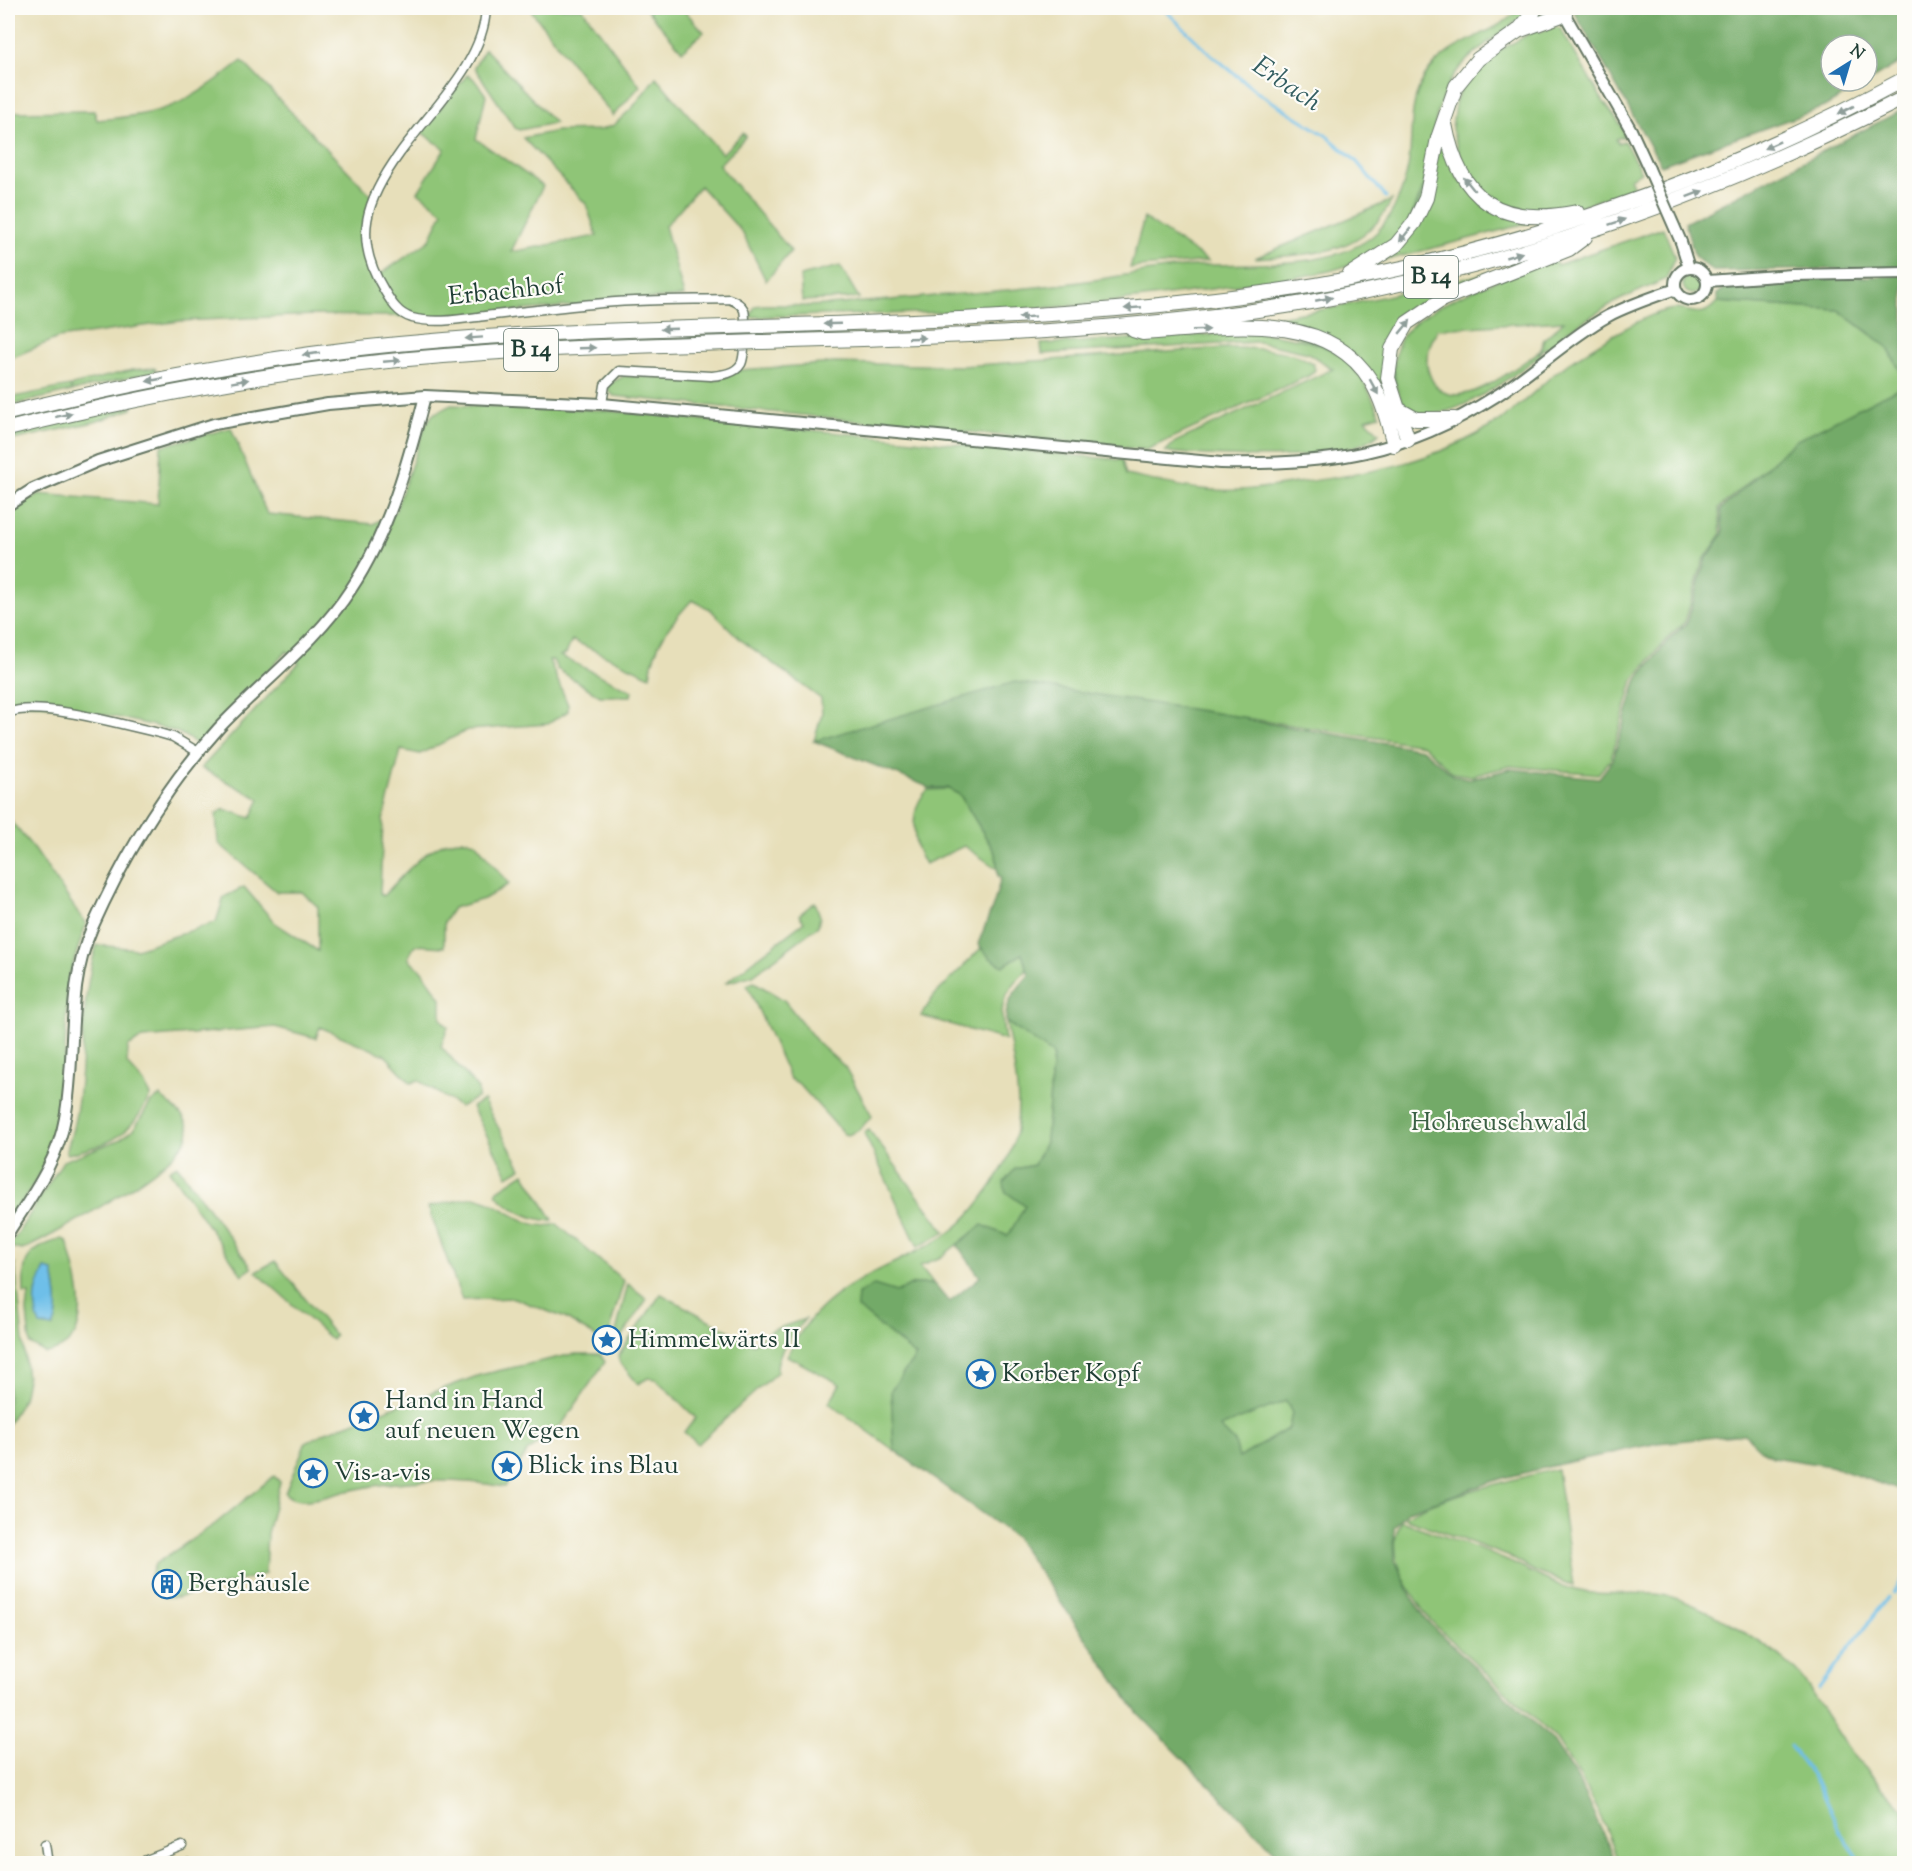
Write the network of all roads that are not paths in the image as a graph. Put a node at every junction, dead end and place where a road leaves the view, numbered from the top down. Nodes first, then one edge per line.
1 (486, 8) edge
2 (1537, 9) edge
3 (1563, 11) edge
4 (1518, 31) junction
5 (1905, 79) edge
6 (1905, 98) edge
7 (1444, 122) junction
8 (1594, 214) junction
9 (1593, 231) junction
10 (1689, 268) junction
11 (1905, 273) edge
12 (1345, 279) junction
13 (1708, 281) junction
14 (1676, 289) junction
15 (1116, 326) junction
16 (425, 396) junction
17 (602, 404) junction
18 (1398, 409) junction
19 (8, 413) edge
20 (1455, 419) junction
21 (8, 429) edge
22 (1408, 441) junction
23 (1394, 445) junction
24 (8, 505) edge
25 (8, 713) edge
26 (198, 752) junction
27 (8, 1233) edge
28 (45, 1844) dead end
29 (182, 1846) dead end
30 (48, 1863) edge
31 (136, 1863) edge

1 - 17 street, Erbachhof
2 - 4 highway
3 - 4 highway
3 - 10 street, bridge
4 - 7 highway
5 -> 8 highway, B 14
9 -> 6 highway, B 14
8 -> 7 highway
7 -> 12 highway
8 - 12 highway, B 14
15 -> 9 highway, B 14
18 -> 9 highway
10 - 13 street
10 - 14 street
11 - 13 street
12 -> 19 highway, B 14, bridge
13 - 14 street
14 - 20 street
21 -> 15 highway, B 14, bridge
15 -> 23 highway
16 - 17 street
16 - 24 street
16 - 26 street
17 - 23 street
18 - 20 highway
18 - 22 highway
20 - 22 street
22 - 23 street
25 - 26 street
26 - 27 street
28 - 30 street
29 - 31 street

